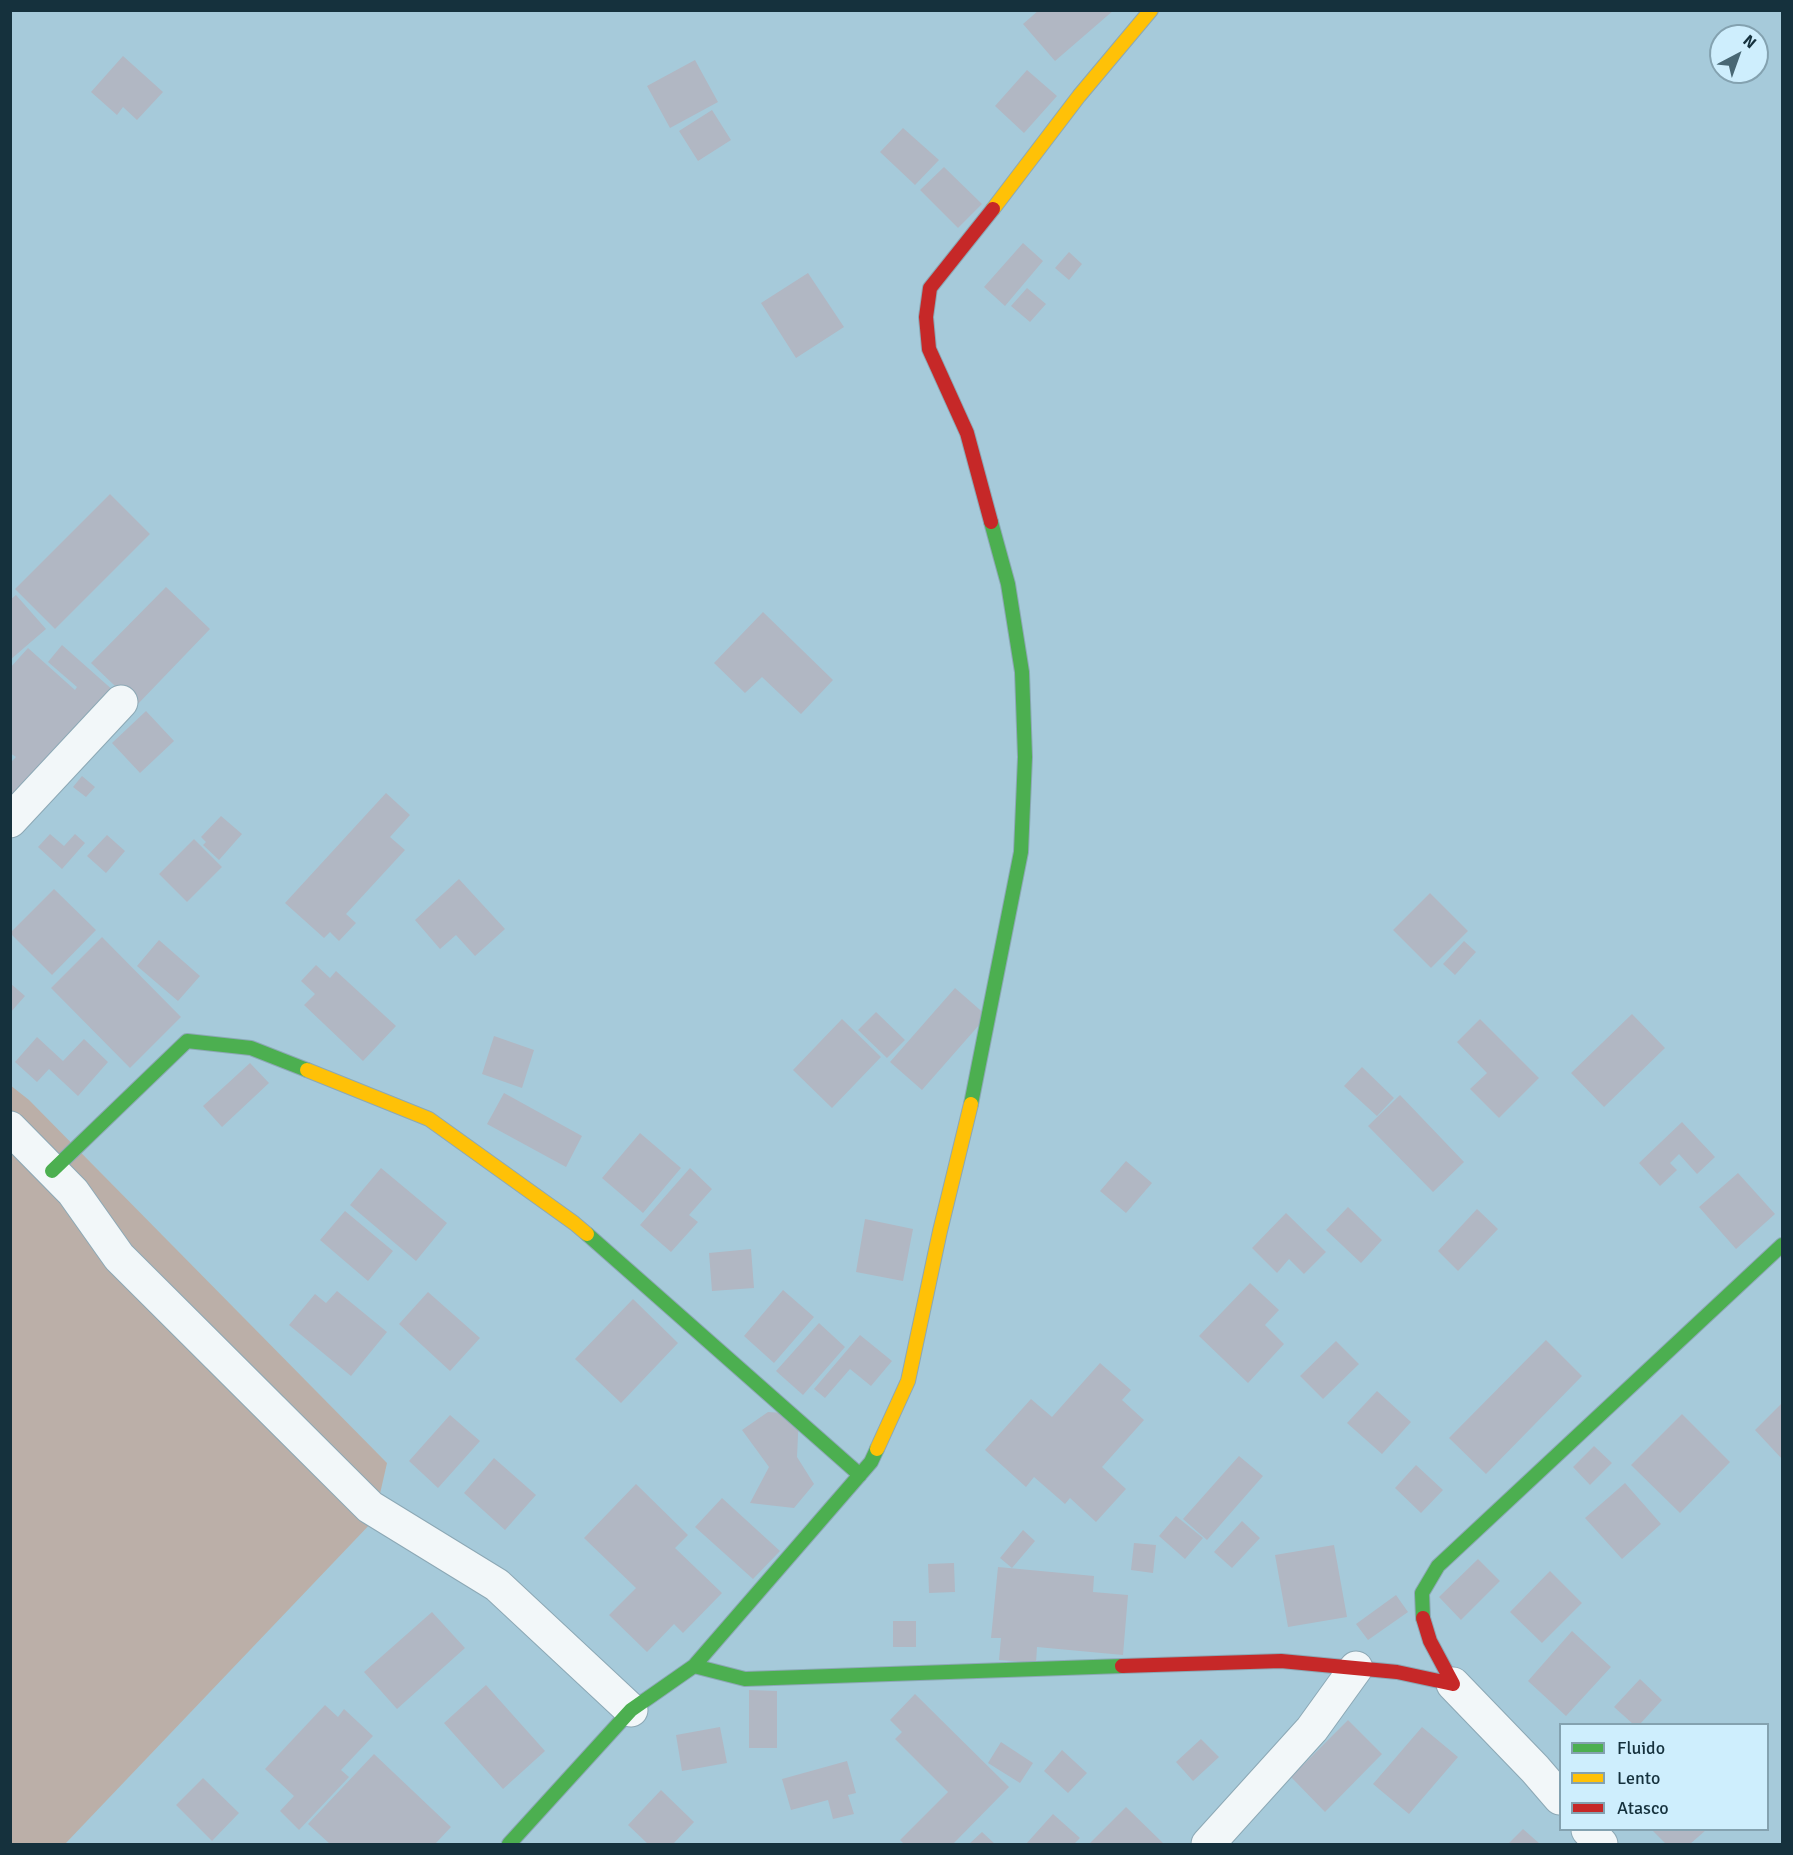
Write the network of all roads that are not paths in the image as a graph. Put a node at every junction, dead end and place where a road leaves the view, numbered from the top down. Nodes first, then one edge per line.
1 (1151, 10) edge
2 (121, 702) dead end
3 (10, 821) edge
4 (10, 1128) edge
5 (52, 1171) junction
6 (1782, 1245) edge
7 (860, 1475) junction
8 (694, 1666) junction
9 (1356, 1668) junction
10 (1453, 1684) junction
11 (631, 1710) junction
12 (1559, 1797) edge
13 (1589, 1831) edge
14 (508, 1845) edge
15 (1208, 1845) edge
16 (1601, 1845) edge

1 - 7 street
2 - 3 street
4 - 5 street
5 - 7 street
5 - 11 street
6 - 10 street
7 - 8 street
8 - 9 street
8 - 11 street
9 - 10 street
9 - 15 street
10 - 12 street
11 - 14 street
13 - 16 street

